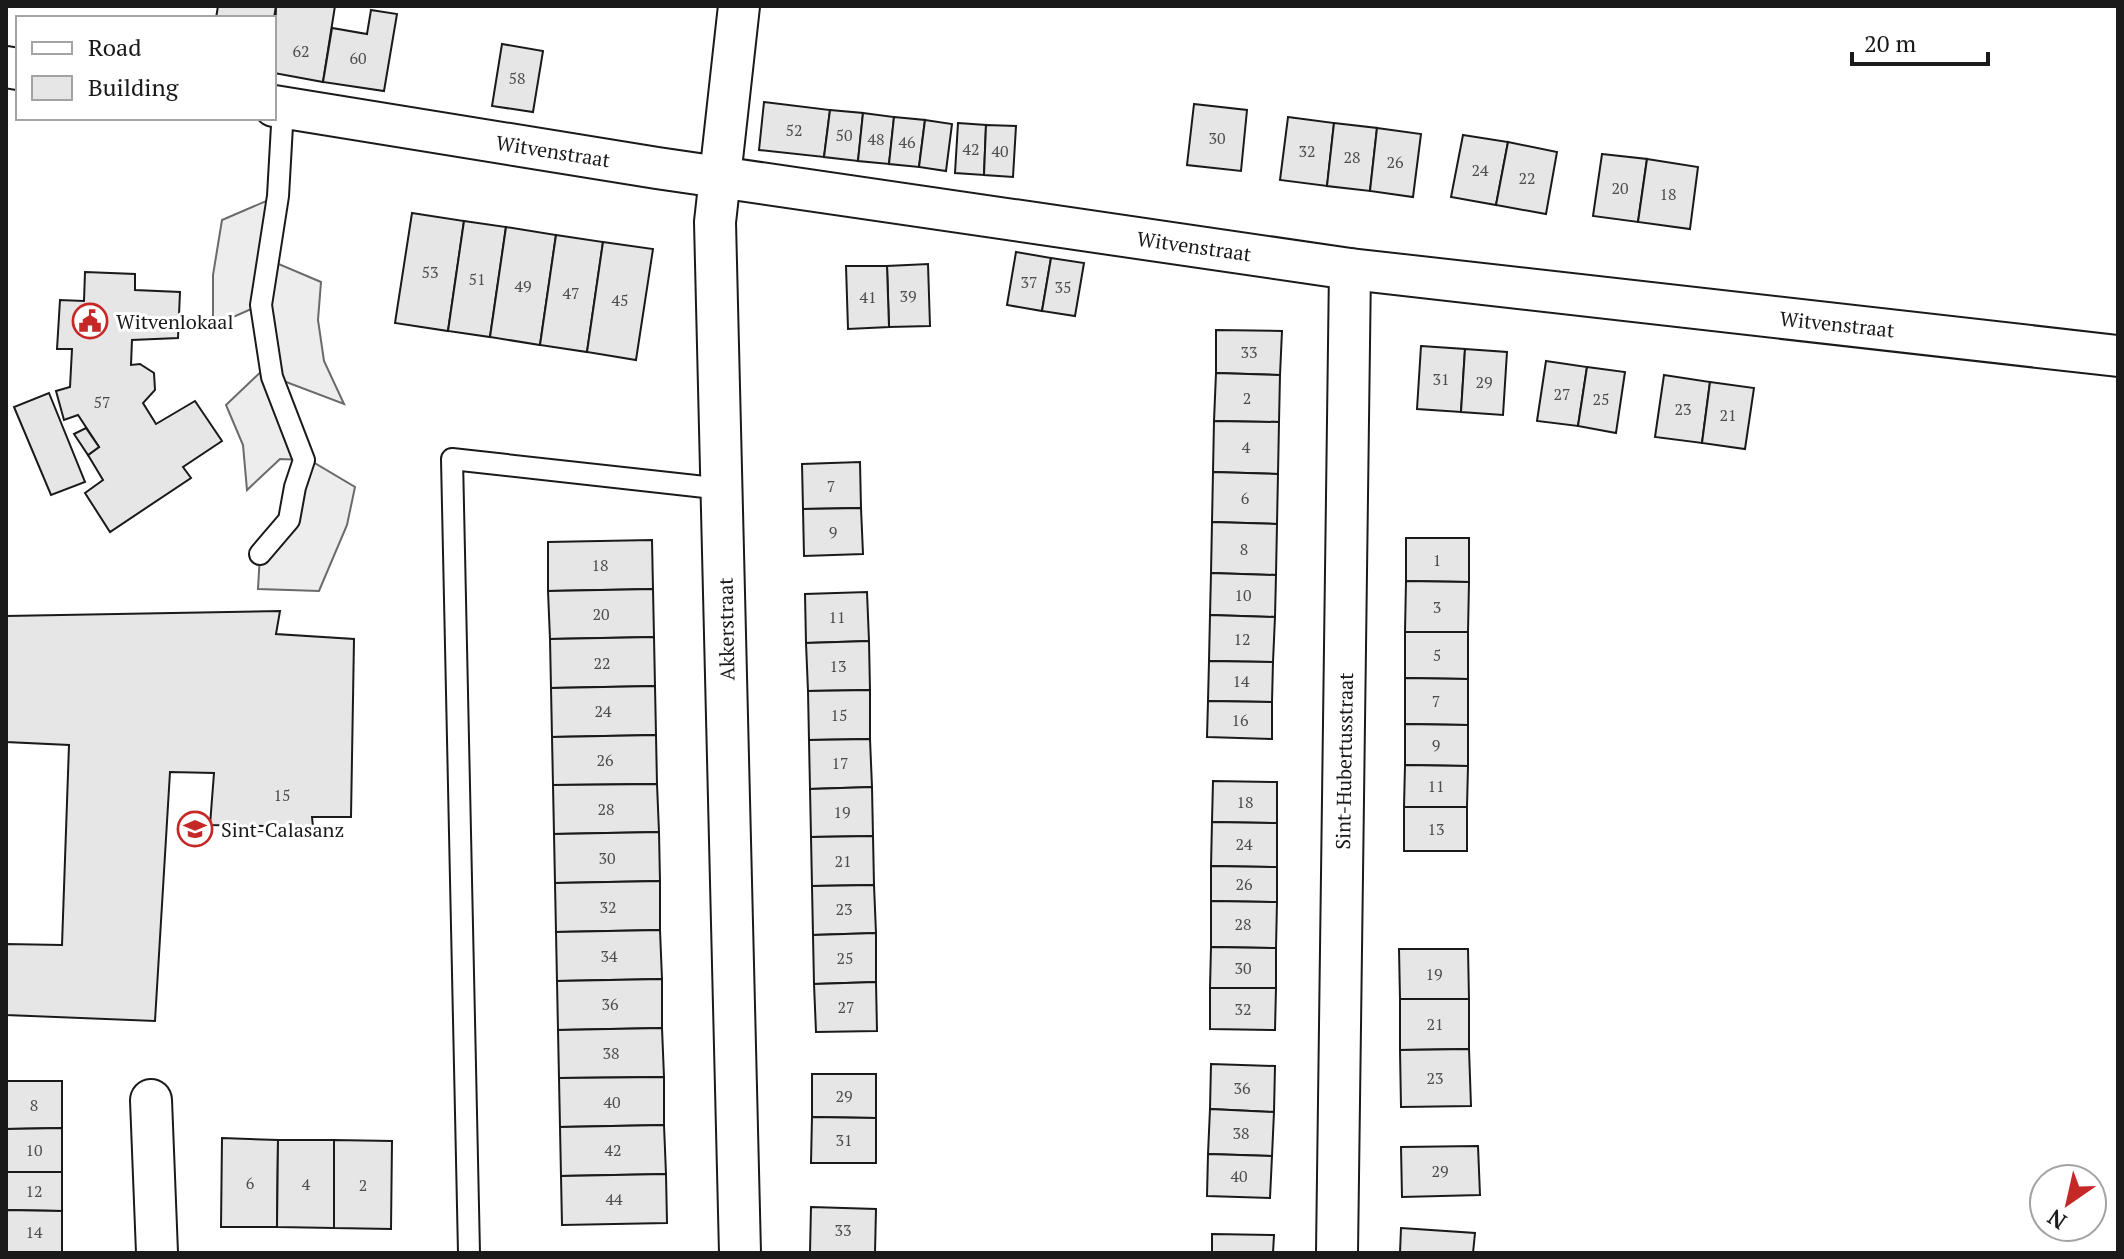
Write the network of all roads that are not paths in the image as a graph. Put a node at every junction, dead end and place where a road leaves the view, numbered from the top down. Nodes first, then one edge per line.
1 (739, 6) edge
2 (279, 107) edge
3 (718, 176) junction
4 (1350, 269) junction
5 (2118, 356) edge
6 (723, 489) junction
7 (260, 554) dead end
8 (151, 1100) dead end
9 (157, 1253) edge
10 (469, 1253) edge
11 (740, 1253) edge
12 (1337, 1253) edge

1 - 3 street, Akkerstraat
2 - 3 street, Witvenstraat
2 - 7 lane
3 - 4 street, Witvenstraat
3 - 6 street, Akkerstraat
4 - 5 street, Witvenstraat
4 - 12 street, Sint-Hubertusstraat
6 - 10 lane
6 - 11 street, Akkerstraat
8 - 9 street

